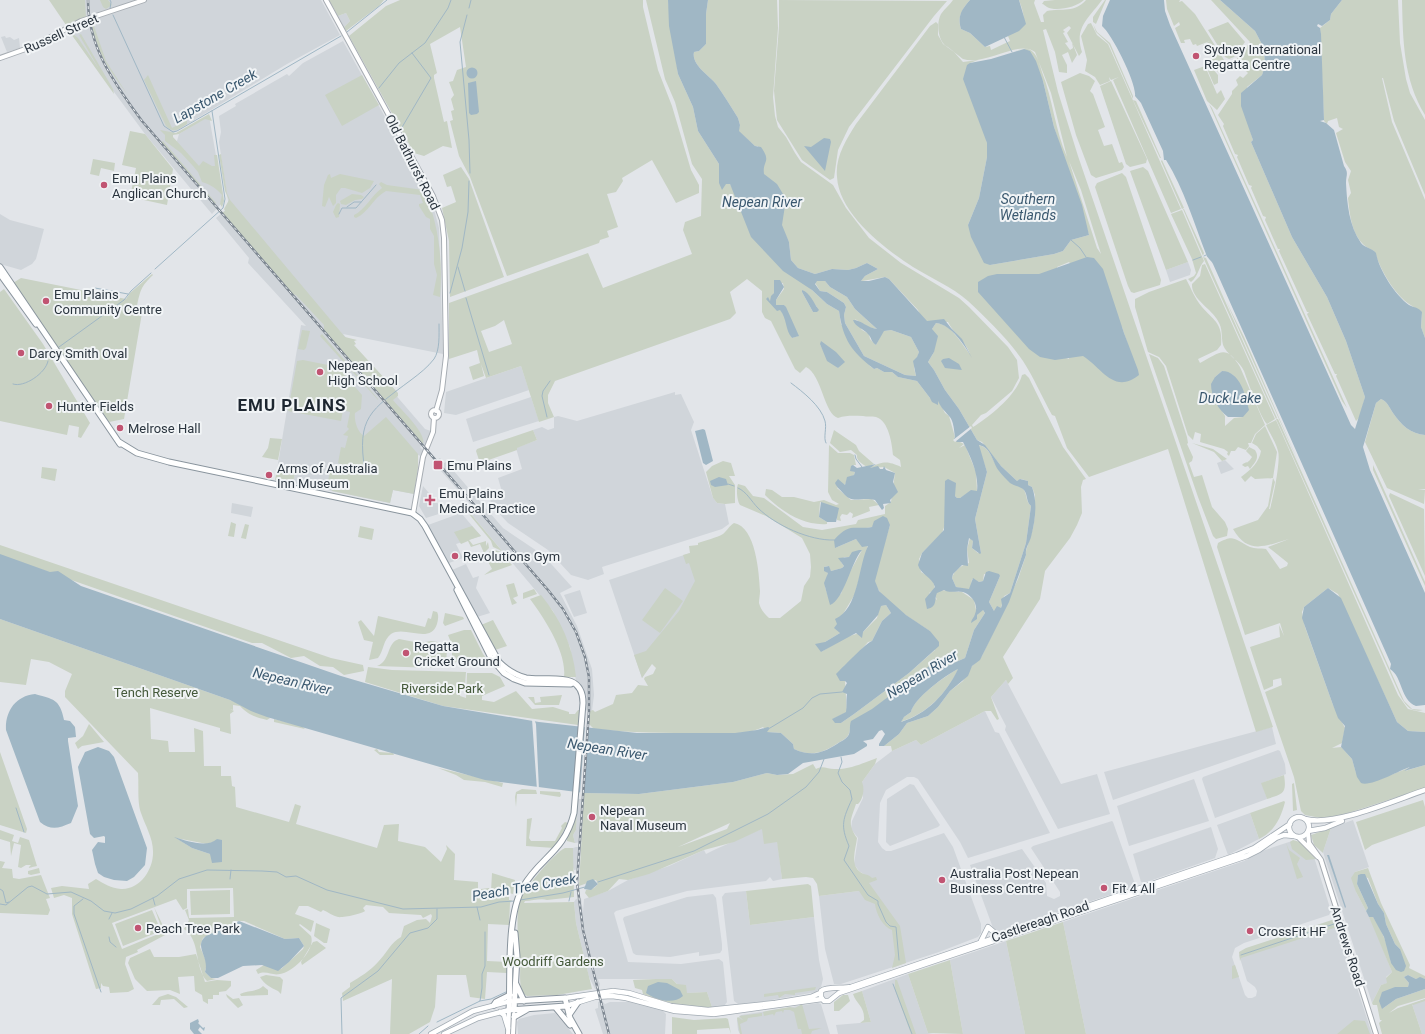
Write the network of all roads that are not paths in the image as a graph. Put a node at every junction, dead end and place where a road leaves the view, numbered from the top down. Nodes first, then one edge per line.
1 (144, 0) edge
2 (326, 0) edge
3 (0, 58) edge
4 (0, 267) edge
5 (0, 274) edge
6 (46, 336) junction
7 (413, 514) junction
8 (1425, 791) edge
9 (1305, 819) junction
10 (1290, 824) junction
11 (1308, 832) junction
12 (1296, 836) junction
13 (1320, 858) junction
14 (514, 927) junction
15 (1001, 935) junction
16 (981, 941) junction
17 (516, 983) junction
18 (831, 989) junction
19 (820, 994) junction
20 (510, 995) junction
21 (834, 996) junction
22 (562, 999) junction
23 (822, 999) junction
24 (524, 1000) junction
25 (512, 1001) junction
26 (578, 1002) junction
27 (494, 1005) junction
28 (565, 1007) junction
29 (556, 1008) junction
30 (528, 1009) junction
31 (512, 1010) junction
32 (500, 1012) junction
33 (569, 1015) junction
34 (514, 1017) junction
35 (570, 1025) junction
36 (508, 1028) junction
37 (431, 1034) edge
38 (444, 1034) edge
39 (508, 1034) edge
40 (513, 1034) edge
41 (578, 1034) edge
42 (1376, 1034) edge

1 - 3 main road, Russell Street
2 - 7 main road, Old Bathurst Road
4 - 6 highway
5 - 6 highway
6 - 7 highway
7 - 14 highway
8 - 9 main road
8 - 11 main road
9 - 10 main road
9 - 11 main road
10 - 12 main road
10 - 15 main road, Castlereagh Road
11 - 12 main road
11 - 13 main road, Andrews Road
12 - 13 main road, Andrews Road
12 - 21 main road, Castlereagh Road
13 - 42 main road, Andrews Road
14 - 17 highway
14 - 20 highway
15 - 16 main road, Castlereagh Road
15 - 16 main road
16 - 18 main road, Castlereagh Road
17 - 24 highway
17 - 25 highway
18 - 19 main road
18 - 21 main road
19 - 22 main road
19 - 23 main road
20 - 25 highway
20 - 27 highway
21 - 23 main road
22 - 24 highway
22 - 28 highway
23 - 26 main road
24 - 25 highway
25 - 27 main road
25 - 31 highway
26 - 28 main road
26 - 33 highway
27 - 37 main road
28 - 29 highway
28 - 33 highway
28 - 35 highway
29 - 30 highway
29 - 35 highway
30 - 31 highway
30 - 34 highway
31 - 32 main road
31 - 34 main road
31 - 36 main road
32 - 36 main road
32 - 38 main road
33 - 41 highway
34 - 40 main road
35 - 41 highway
36 - 39 main road

